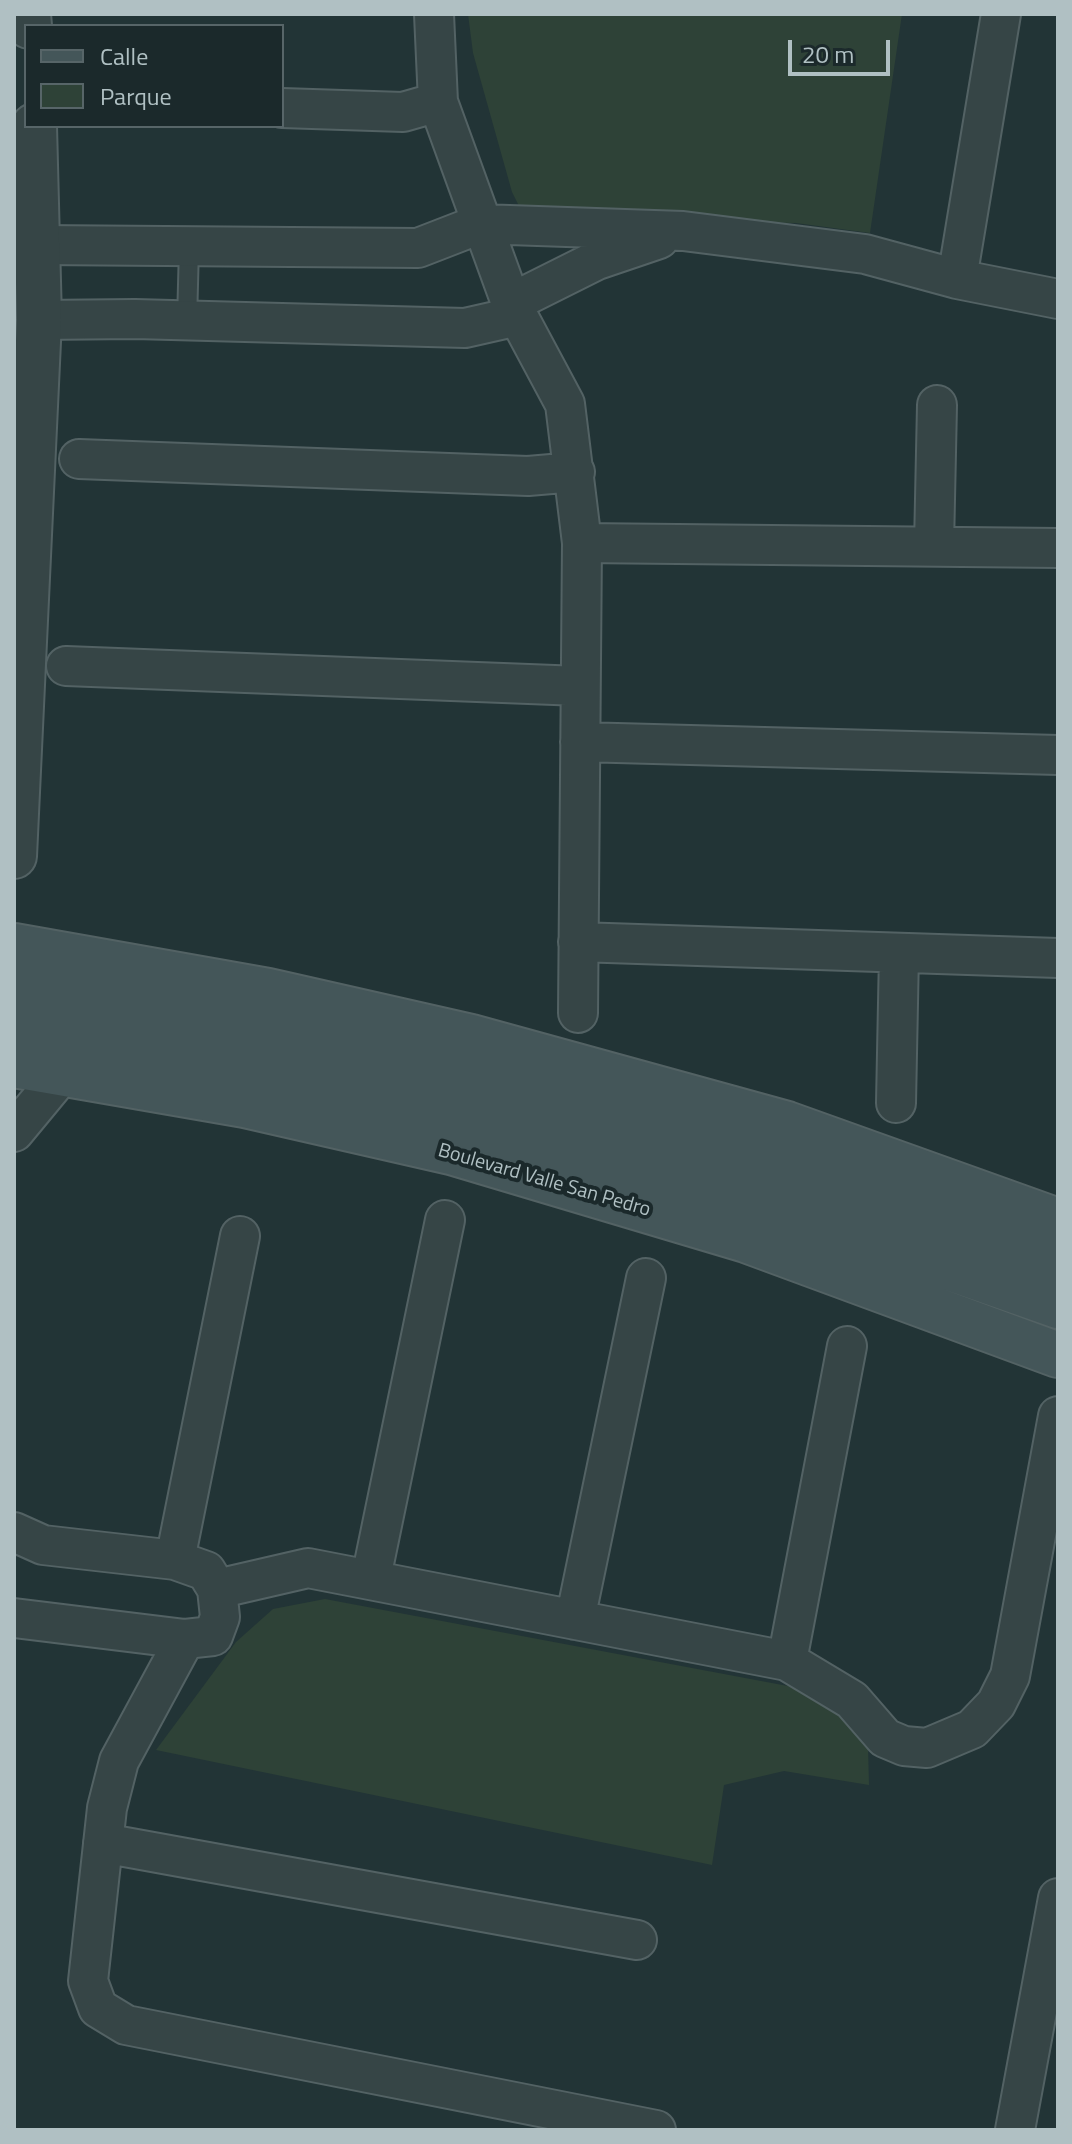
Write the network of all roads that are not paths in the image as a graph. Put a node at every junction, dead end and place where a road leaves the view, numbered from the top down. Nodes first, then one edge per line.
1 (434, 14) edge
2 (1001, 14) edge
3 (438, 102) junction
4 (284, 108) edge
5 (34, 128) edge
6 (480, 224) junction
7 (683, 231) junction
8 (39, 245) junction
9 (189, 247) junction
10 (957, 279) junction
11 (1058, 299) edge
12 (514, 309) junction
13 (39, 320) junction
14 (187, 322) junction
15 (937, 405) dead end
16 (79, 459) dead end
17 (575, 472) junction
18 (582, 543) junction
19 (934, 546) junction
20 (1058, 548) edge
21 (66, 666) dead end
22 (580, 686) junction
23 (580, 742) junction
24 (1058, 755) edge
25 (14, 856) edge
26 (578, 942) junction
27 (14, 946) edge
28 (899, 953) junction
29 (1058, 958) edge
30 (14, 984) edge
31 (578, 1013) dead end
32 (14, 1026) edge
33 (14, 1065) edge
34 (62, 1074) junction
35 (896, 1103) dead end
36 (14, 1132) edge
37 (445, 1220) dead end
38 (1058, 1221) edge
39 (240, 1236) dead end
40 (1058, 1262) edge
41 (646, 1278) dead end
42 (1058, 1306) edge
43 (847, 1346) dead end
44 (1058, 1355) edge
45 (1058, 1416) edge
46 (1049, 1513) edge
47 (14, 1532) edge
48 (175, 1560) junction
49 (371, 1578) junction
50 (217, 1589) junction
51 (14, 1618) edge
52 (575, 1620) junction
53 (185, 1639) junction
54 (787, 1661) junction
55 (103, 1843) junction
56 (1058, 1898) edge
57 (637, 1940) dead end
58 (656, 2130) edge
59 (1015, 2130) edge

1 - 3 street
2 - 10 street
3 - 4 street
3 - 6 street
5 - 8 street
6 - 7 street
6 - 9 street
6 - 12 street
7 - 10 street
7 - 12 street
8 - 9 street
8 - 13 street
9 - 14 lane
10 - 11 street
12 - 14 street
12 - 17 street
13 - 14 street
13 - 25 street
15 - 19 street
16 - 17 street
17 - 18 street
18 - 19 street
18 - 22 street
19 - 20 street
21 - 22 street
22 - 23 street
23 - 24 street
23 - 26 street
26 - 28 street
26 - 31 street
27 - 38 main road
28 - 29 street
28 - 35 street
30 - 40 main road
32 - 42 main road, Boulevard Valle San Pedro
33 - 34 main road, Boulevard Valle San Pedro
34 - 36 street
34 - 44 main road, Boulevard Valle San Pedro
37 - 49 street
39 - 48 street
41 - 52 street
43 - 54 street
45 - 46 street
46 - 54 street
47 - 48 street
48 - 50 street
49 - 50 street
49 - 52 street
50 - 53 street
51 - 53 street
52 - 54 street
53 - 55 street
55 - 57 street
55 - 58 street
56 - 59 street

